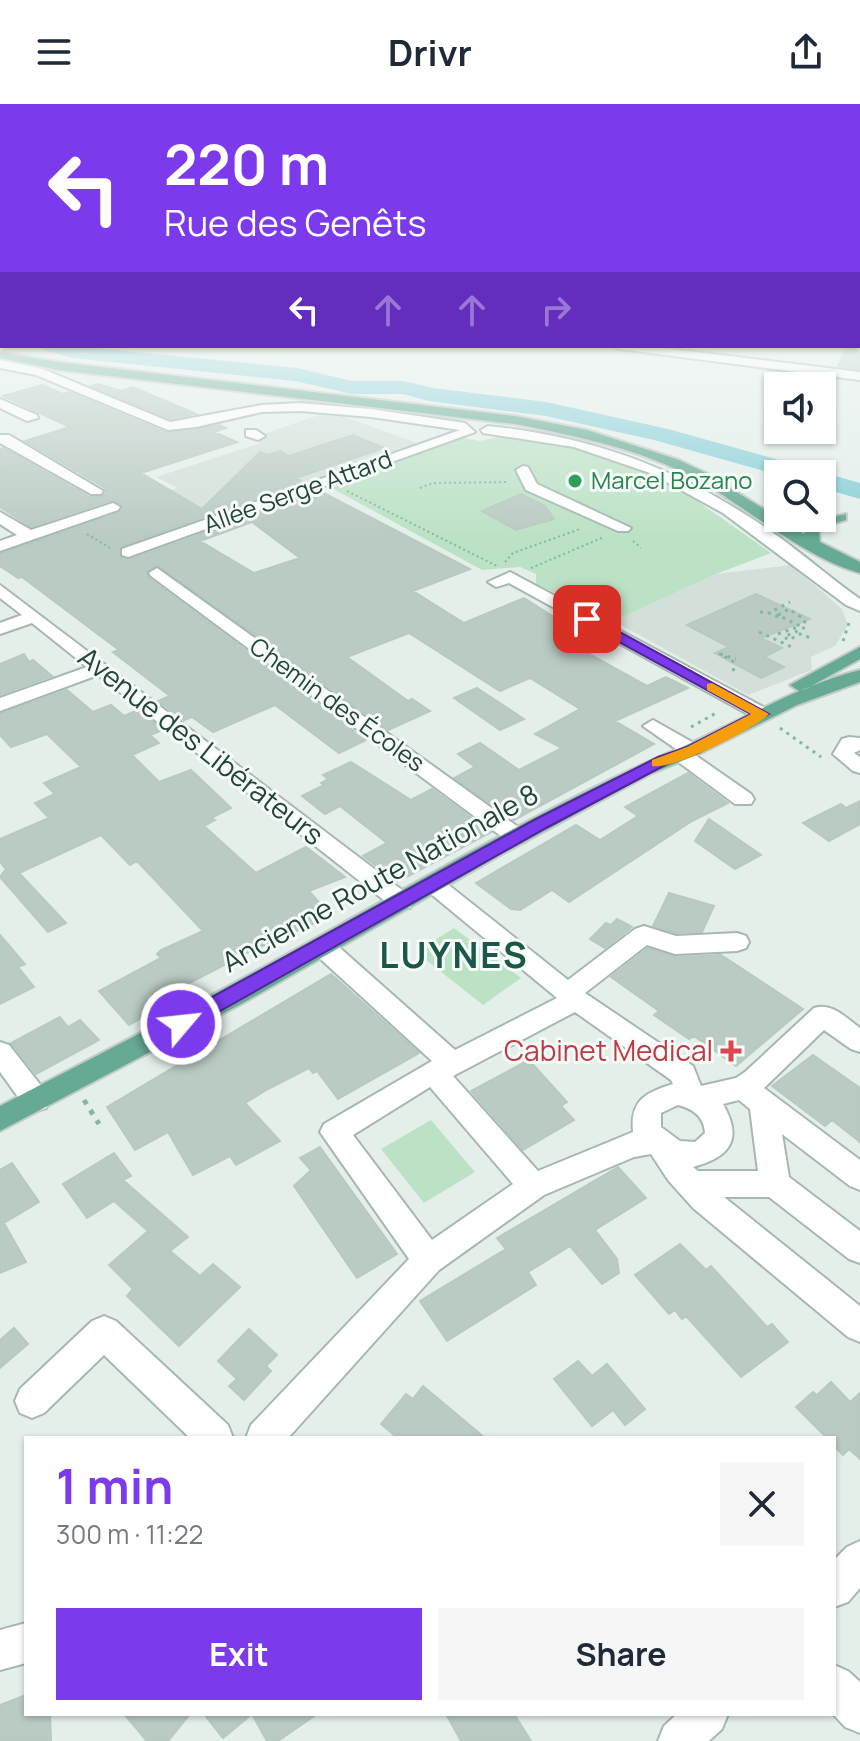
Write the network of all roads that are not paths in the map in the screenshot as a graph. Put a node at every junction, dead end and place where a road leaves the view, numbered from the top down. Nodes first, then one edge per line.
1 (60, 381) edge
2 (186, 381) edge
3 (215, 381) edge
4 (0, 403) edge
5 (32, 418) dead end
6 (213, 421) junction
7 (232, 427) dead end
8 (466, 430) junction
9 (0, 439) edge
10 (525, 473) road end
11 (96, 491) dead end
12 (113, 507) dead end
13 (764, 508) edge
14 (0, 517) edge
15 (836, 517) edge
16 (841, 517) junction
17 (860, 518) edge
18 (623, 528) road end
19 (803, 532) edge
20 (30, 536) junction
21 (814, 539) junction
22 (0, 546) edge
23 (128, 552) dead end
24 (860, 562) edge
25 (860, 568) edge
26 (157, 573) dead end
27 (503, 580) road end
28 (0, 590) edge
29 (841, 594) junction
30 (860, 606) edge
31 (34, 617) junction
32 (859, 624) edge
33 (0, 629) edge
34 (860, 637) edge
35 (860, 652) edge
36 (101, 668) junction
37 (860, 676) edge
38 (0, 705) edge
39 (757, 712) junction
40 (653, 726) dead end
41 (860, 744) edge
42 (680, 752) junction
43 (860, 767) edge
44 (743, 799) dead end
45 (517, 837) junction
46 (440, 880) junction
47 (402, 902) junction
48 (737, 942) dead end
49 (323, 947) junction
50 (568, 993) junction
51 (860, 1042) edge
52 (0, 1052) edge
53 (443, 1068) junction
54 (753, 1094) junction
55 (684, 1097) junction
56 (36, 1100) junction
57 (0, 1119) edge
58 (720, 1124) junction
59 (649, 1139) junction
60 (705, 1153) junction
61 (860, 1177) edge
62 (693, 1184) junction
63 (775, 1184) junction
64 (533, 1186) junction
65 (860, 1249) edge
66 (428, 1260) junction
67 (860, 1326) edge
68 (32, 1401) dead end
69 (213, 1436) edge
70 (266, 1436) edge
71 (860, 1560) edge
72 (836, 1586) edge
73 (24, 1644) edge
74 (0, 1650) edge
75 (836, 1687) edge
76 (860, 1712) edge
77 (705, 1716) edge
78 (679, 1741) edge

1 - 6 street
2 - 25 main road
3 - 13 main road
4 - 5 street
6 - 7 street
6 - 8 street
8 - 23 street, Allée Serge Attard
8 - 29 street
9 - 11 street
10 - 18 street
12 - 20 street
14 - 20 street
15 - 16 main road
16 - 17 main road
16 - 21 main road
19 - 21 main road
20 - 22 street
21 - 24 main road
26 - 45 street, Chemin des Écoles
27 - 39 street
28 - 31 street, Avenue des Libérateurs
29 - 30 street
29 - 32 street
31 - 33 street
31 - 36 street, Avenue des Libérateurs
34 - 35 main road
35 - 39 main road, Ancienne Route Nationale 8
36 - 38 street
36 - 47 street, Avenue des Libérateurs
37 - 39 main road, Ancienne Route Nationale 8
39 - 42 main road, Ancienne Route Nationale 8
40 - 42 street
41 - 43 street
42 - 44 street
42 - 45 main road, Ancienne Route Nationale 8
45 - 46 main road, Ancienne Route Nationale 8
46 - 47 main road, Ancienne Route Nationale 8
46 - 50 street
47 - 49 main road, Ancienne Route Nationale 8
48 - 50 street
49 - 53 street
49 - 56 main road, Ancienne Route Nationale 8
50 - 53 street
50 - 55 street
51 - 54 street
52 - 56 street
53 - 64 street
53 - 66 street
54 - 55 street
54 - 58 street
54 - 61 street
54 - 63 street
55 - 58 street
55 - 59 street
56 - 57 main road, Ancienne Route Nationale 8
58 - 60 street
59 - 60 street
59 - 62 street
59 - 64 street
60 - 62 street
62 - 63 street
62 - 67 street
63 - 65 street
64 - 66 street
66 - 70 street
68 - 69 street
71 - 72 street
73 - 74 street
75 - 76 street
77 - 78 street

